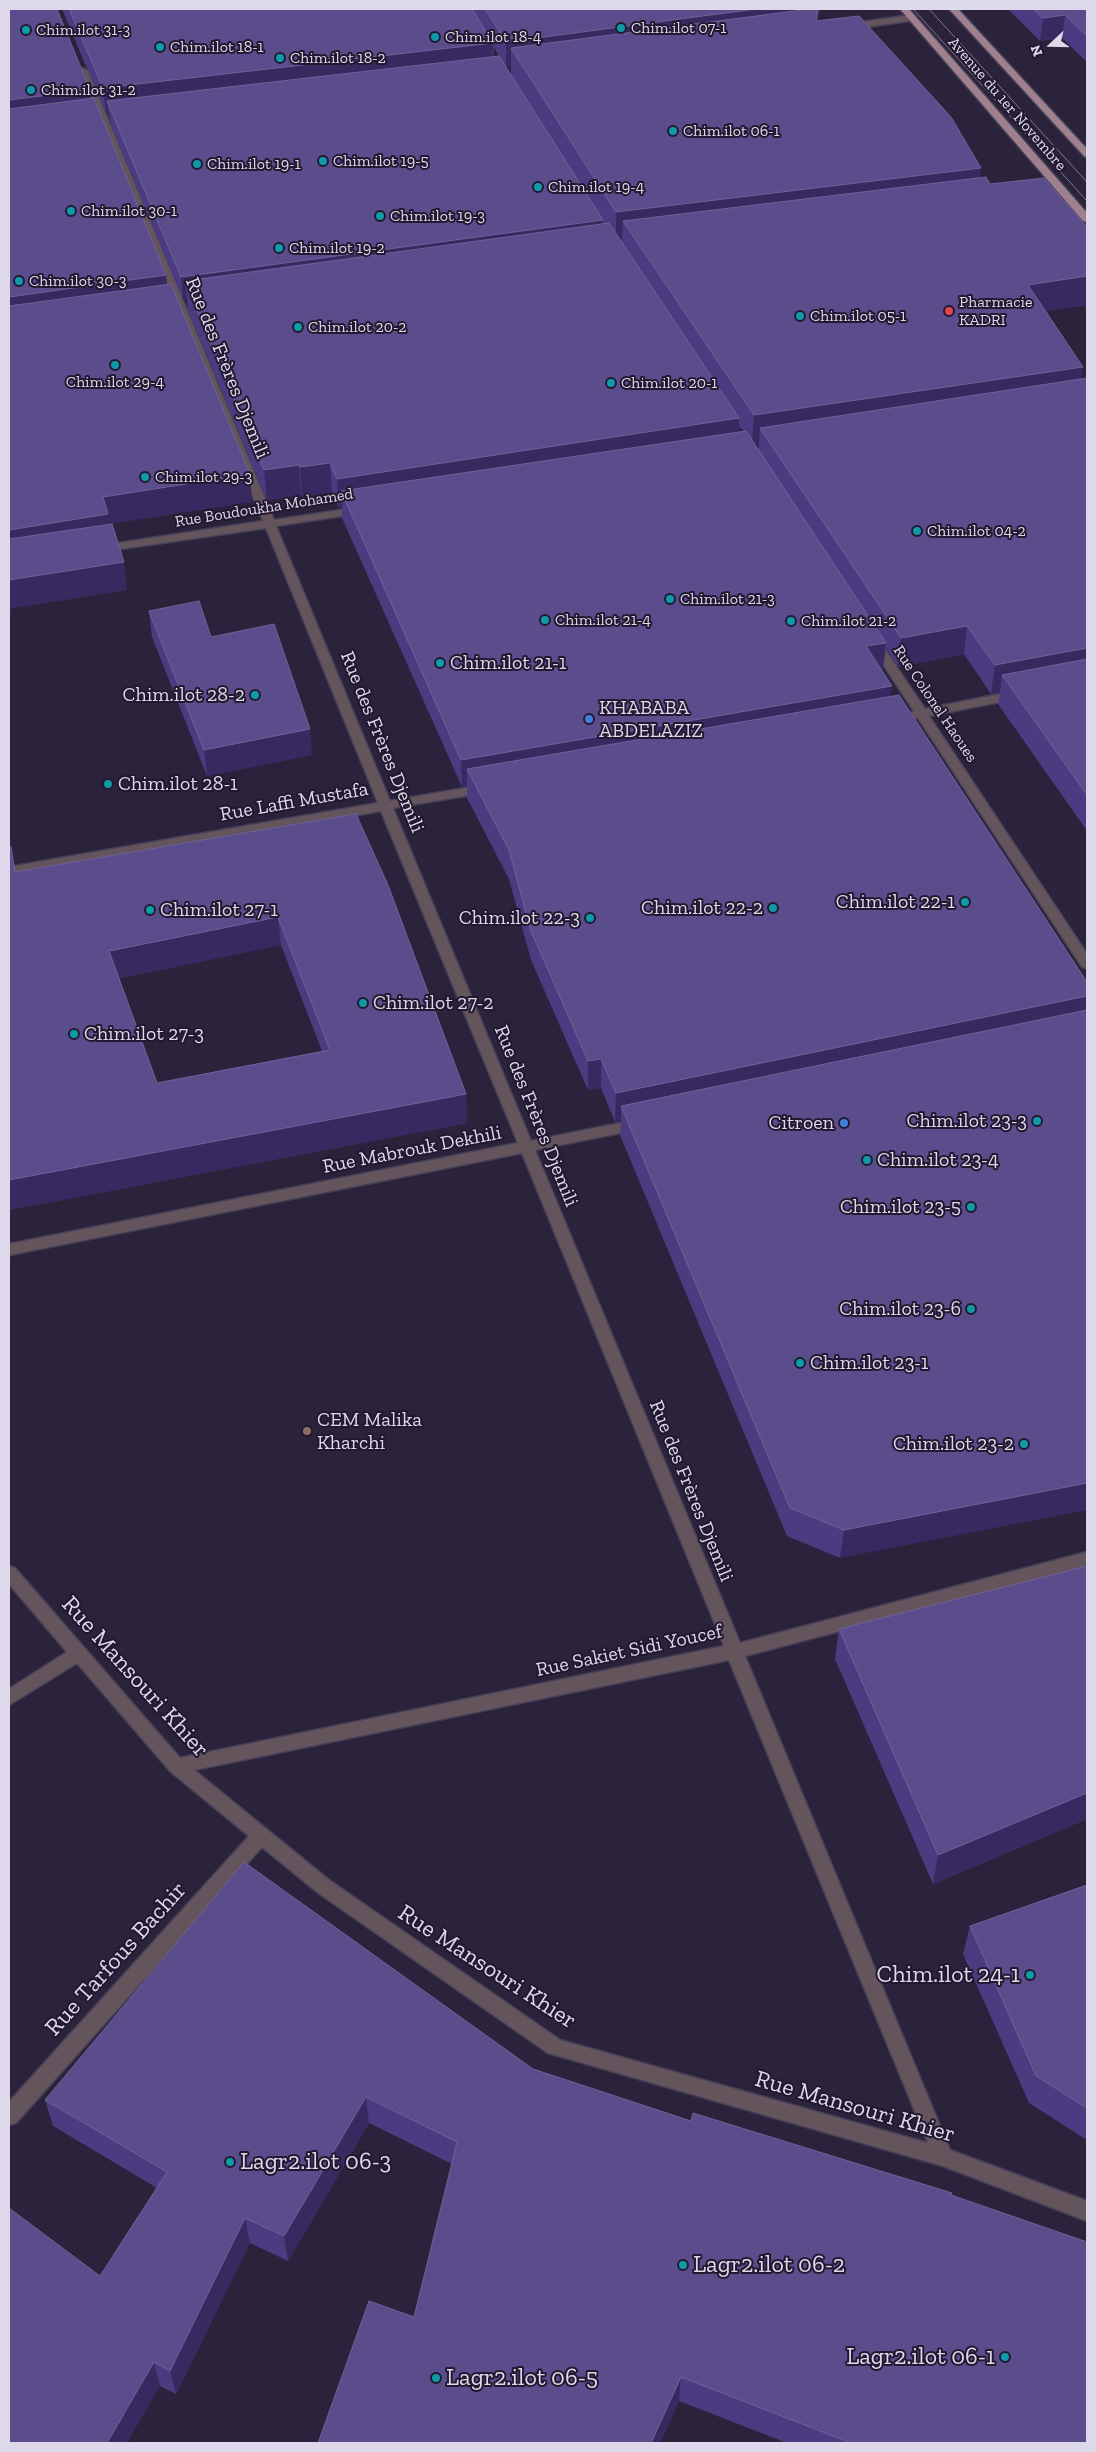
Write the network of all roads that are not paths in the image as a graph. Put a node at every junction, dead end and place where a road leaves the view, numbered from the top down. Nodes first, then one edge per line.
1 (904, 9) edge
2 (953, 9) edge
3 (912, 18) junction
4 (834, 28) edge
5 (75, 54) edge
6 (1087, 154) edge
7 (1087, 219) edge
8 (378, 508) edge
9 (270, 524) junction
10 (86, 551) edge
11 (867, 632) edge
12 (1029, 693) edge
13 (922, 713) junction
14 (902, 717) edge
15 (503, 786) edge
16 (386, 806) junction
17 (9, 871) edge
18 (1087, 964) edge
19 (653, 1121) edge
20 (528, 1147) junction
21 (9, 1250) edge
22 (1087, 1559) edge
23 (9, 1573) edge
24 (736, 1651) junction
25 (79, 1653) junction
26 (9, 1698) edge
27 (176, 1766) junction
28 (261, 1835) junction
29 (9, 2116) edge
30 (943, 2157) junction
31 (1087, 2211) edge

1 - 3 main road, Avenue du 1er Novembre
2 - 6 main road, Avenue du 1er Novembre
3 - 4 street
3 - 7 main road, Avenue du 1er Novembre
5 - 9 street, Rue des Frères Djemili
8 - 9 street, Rue Boudoukha Mohamed
9 - 10 street, Rue Boudoukha Mohamed
9 - 16 street, Rue des Frères Djemili
11 - 13 street, Rue Colonel Haoues
12 - 13 street
13 - 14 street
13 - 18 street, Rue Colonel Haoues
15 - 16 street, Rue Laffi Mustafa
16 - 17 street, Rue Laffi Mustafa
16 - 20 street, Rue des Frères Djemili
19 - 20 street, Rue Mabrouk Dekhili
20 - 21 street, Rue Mabrouk Dekhili
20 - 24 street, Rue des Frères Djemili
22 - 24 street, Rue Sakiet Sidi Youcef
23 - 25 street, Rue Mansouri Khier
24 - 27 street, Rue Sakiet Sidi Youcef
24 - 30 street, Rue des Frères Djemili
25 - 26 street
25 - 27 street, Rue Mansouri Khier
27 - 28 street, Rue Mansouri Khier
28 - 29 street, Rue Tarfous Bachir
28 - 30 street, Rue Mansouri Khier
30 - 31 street, Rue Mansouri Khier

